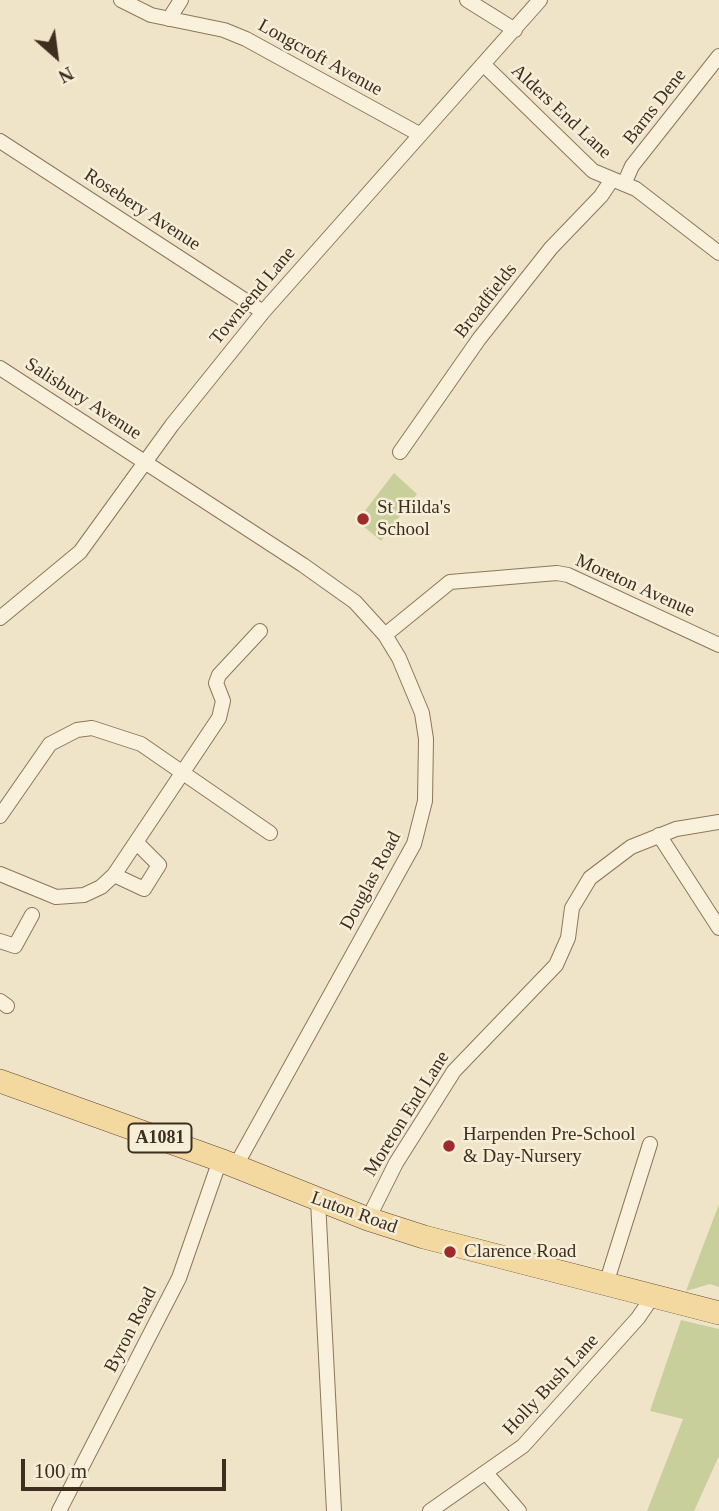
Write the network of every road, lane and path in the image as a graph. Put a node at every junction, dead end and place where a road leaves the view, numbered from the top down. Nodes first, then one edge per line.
1 (121, 0) edge
2 (181, 0) edge
3 (467, 0) edge
4 (540, 0) edge
5 (169, 19) junction
6 (515, 30) junction
7 (719, 55) edge
8 (483, 64) junction
9 (419, 134) junction
10 (0, 141) edge
11 (618, 182) junction
12 (719, 253) edge
13 (263, 312) junction
14 (0, 368) edge
15 (400, 452) dead end
16 (145, 463) junction
17 (0, 618) edge
18 (260, 631) dead end
19 (385, 635) junction
20 (719, 645) edge
21 (181, 771) junction
22 (0, 816) edge
23 (719, 821) edge
24 (270, 833) dead end
25 (659, 835) junction
26 (136, 842) junction
27 (0, 874) edge
28 (114, 875) junction
29 (32, 915) dead end
30 (719, 928) edge
31 (0, 940) edge
32 (0, 1081) edge
33 (650, 1144) dead end
34 (228, 1163) junction
35 (318, 1201) junction
36 (368, 1219) junction
37 (606, 1284) junction
38 (653, 1296) junction
39 (719, 1313) edge
40 (485, 1473) junction
41 (59, 1511) edge
42 (334, 1511) edge
43 (430, 1511) edge
44 (519, 1511) edge

1 - 5 street, Longcroft Avenue
2 - 5 street
3 - 6 street
4 - 6 street, Townsend Lane
5 - 9 street, Longcroft Avenue
6 - 8 street, Townsend Lane
7 - 11 street, Barns Dene
8 - 9 street, Townsend Lane
8 - 11 street, Alders End Lane
9 - 13 street, Townsend Lane
10 - 13 street, Rosebery Avenue
11 - 12 street, Alders End Lane
11 - 15 street, Broadfields
13 - 16 street, Townsend Lane
14 - 16 street, Salisbury Avenue
16 - 17 street, Townsend Lane
16 - 19 street, Douglas Road
18 - 21 street
19 - 20 street, Moreton Avenue
19 - 34 street, Douglas Road
21 - 22 street
21 - 24 street
21 - 26 street
23 - 25 street, Moreton End Lane
25 - 30 street
25 - 36 street, Moreton End Lane
26 - 28 street
26 - 28 street
27 - 28 street
29 - 31 street
32 - 34 main road, Luton Road / A1081
33 - 37 street
34 - 35 main road, Luton Road / A1081
34 - 41 street, Byron Road
35 - 36 main road, Luton Road / A1081
35 - 42 street
36 - 37 main road, Luton Road / A1081
37 - 38 main road, Luton Road / A1081
38 - 39 main road, Luton Road / A1081
38 - 40 street, Holly Bush Lane
40 - 43 street, Holly Bush Lane
40 - 44 street

